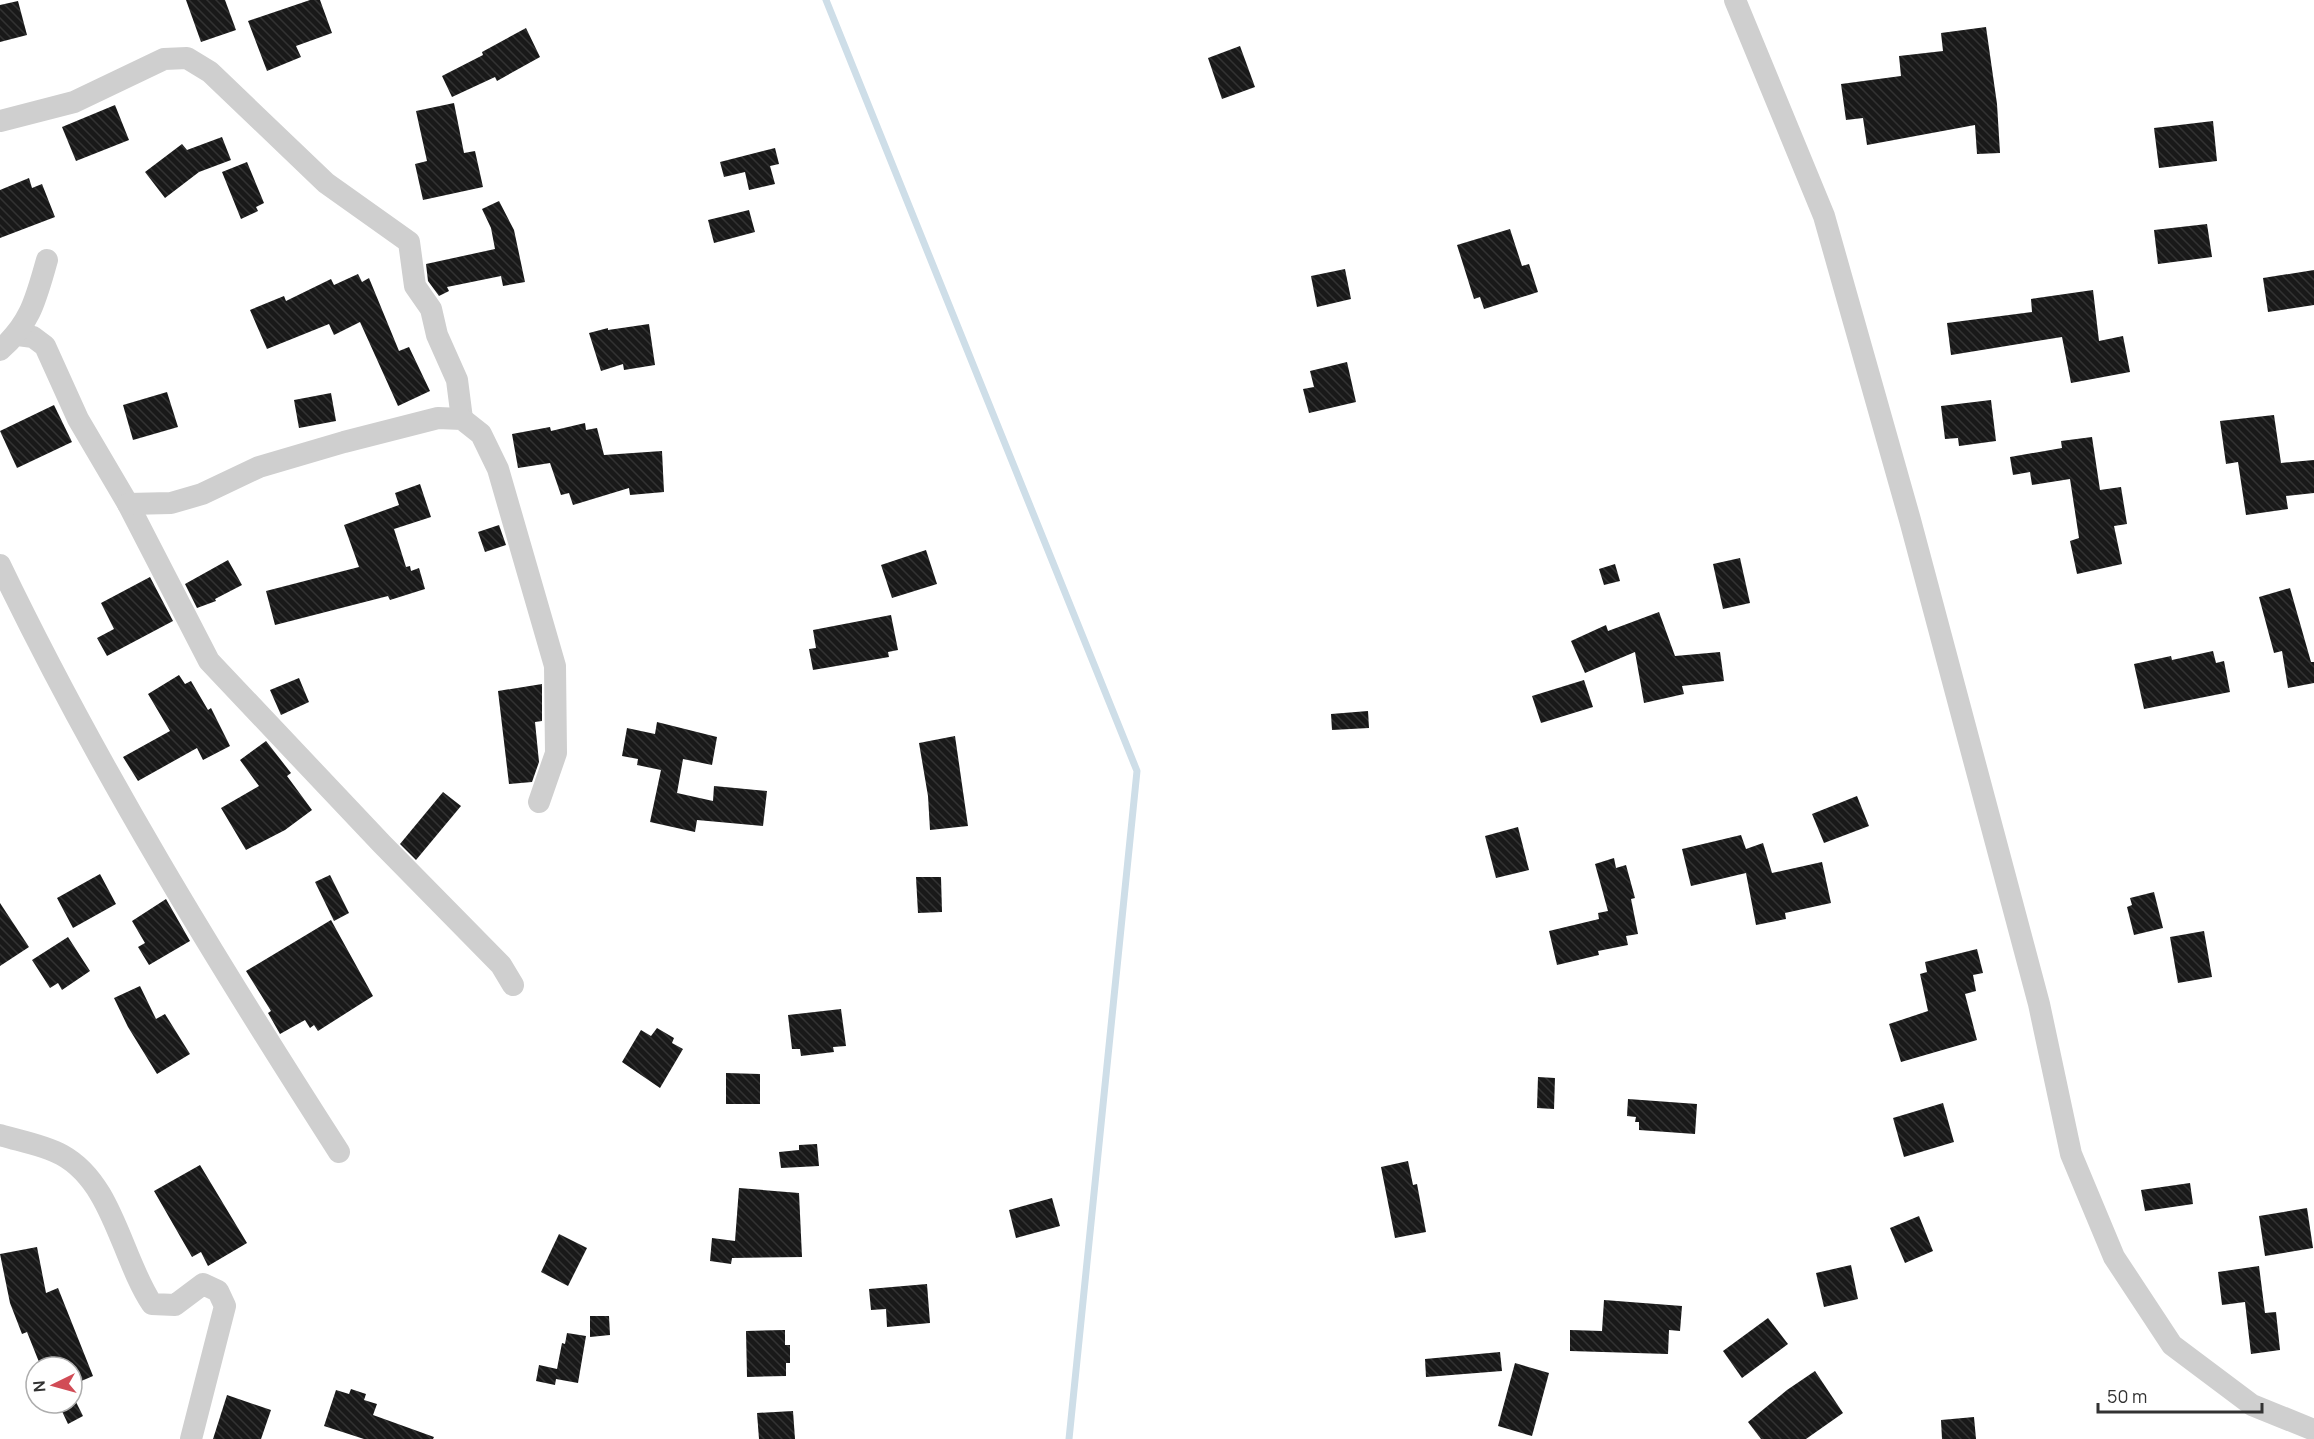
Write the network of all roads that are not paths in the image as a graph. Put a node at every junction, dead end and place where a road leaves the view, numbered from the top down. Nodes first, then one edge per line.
1 (1735, 0) edge
2 (0, 121) edge
3 (47, 260) dead end
4 (18, 335) junction
5 (0, 351) edge
6 (462, 419) junction
7 (128, 504) junction
8 (0, 565) edge
9 (540, 802) dead end
10 (513, 985) dead end
11 (0, 1135) edge
12 (339, 1152) dead end
13 (2314, 1430) edge
14 (191, 1439) edge

1 - 13 street
2 - 6 street
3 - 4 street
4 - 5 street
4 - 7 street
6 - 7 street
6 - 9 street
7 - 10 street
8 - 12 street
11 - 14 street

